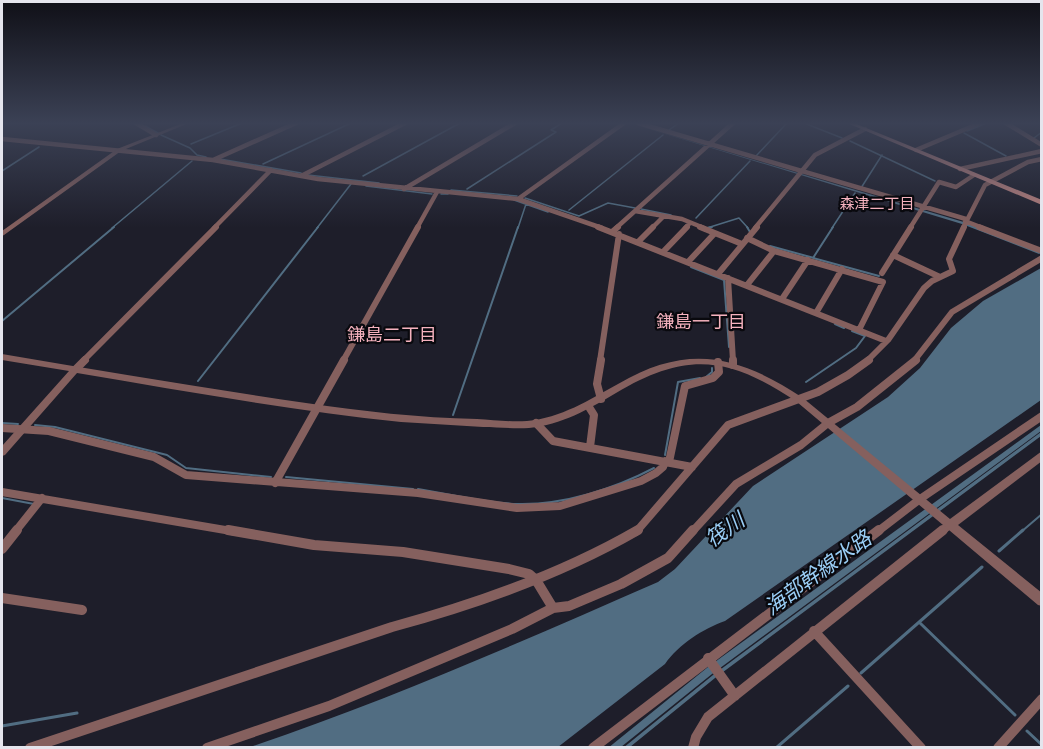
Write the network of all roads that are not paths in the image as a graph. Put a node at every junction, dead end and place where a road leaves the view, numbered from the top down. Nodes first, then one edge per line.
1 (109, 158) edge
2 (188, 158) edge
3 (218, 158) edge
4 (336, 158) edge
5 (456, 158) edge
6 (575, 158) edge
7 (694, 158) edge
8 (751, 158) edge
9 (814, 158) edge
10 (937, 158) edge
11 (1010, 158) edge
12 (1041, 159) edge
13 (213, 160) junction
14 (964, 168) junction
15 (271, 170) junction
16 (800, 173) junction
17 (974, 175) junction
18 (301, 176) junction
19 (991, 182) junction
20 (404, 189) junction
21 (437, 192) junction
22 (518, 199) junction
23 (1041, 203) edge
24 (922, 209) junction
25 (635, 211) junction
26 (664, 216) junction
27 (965, 222) junction
28 (690, 223) junction
29 (615, 233) junction
30 (2, 234) edge
31 (714, 234) junction
32 (747, 238) junction
33 (638, 242) junction
34 (742, 244) junction
35 (1039, 250) edge
36 (774, 251) junction
37 (663, 252) junction
38 (893, 255) junction
39 (1041, 258) edge
40 (808, 260) junction
41 (688, 262) junction
42 (842, 269) junction
43 (882, 273) dead end
44 (718, 274) junction
45 (940, 277) junction
46 (728, 278) junction
47 (747, 285) junction
48 (782, 299) junction
49 (816, 313) junction
50 (859, 330) junction
51 (886, 341) junction
52 (2, 357) edge
53 (718, 362) junction
54 (733, 365) junction
55 (76, 369) junction
56 (601, 399) junction
57 (800, 400) junction
58 (589, 407) junction
59 (316, 408) junction
60 (1041, 416) edge
61 (537, 423) junction
62 (831, 425) junction
63 (2, 428) edge
64 (22, 429) junction
65 (590, 447) junction
66 (2, 452) edge
67 (1041, 455) edge
68 (667, 461) junction
69 (692, 467) junction
70 (275, 483) junction
71 (2, 492) edge
72 (42, 498) junction
73 (919, 498) junction
74 (951, 524) junction
75 (2, 549) edge
76 (536, 580) junction
77 (2, 598) edge
78 (1041, 601) edge
79 (553, 608) junction
80 (82, 610) dead end
81 (814, 631) junction
82 (709, 660) junction
83 (735, 696) junction
84 (1041, 699) edge
85 (30, 747) edge
86 (207, 747) edge
87 (593, 747) edge
88 (693, 747) edge
89 (921, 747) edge
90 (998, 747) edge

1 - 30 street
2 - 13 street
3 - 13 street
4 - 18 street
5 - 20 street
6 - 22 street
7 - 25 street
8 - 16 street
9 - 16 street
10 - 14 main road
11 - 14 street
12 - 19 street
13 - 15 street
14 - 17 main road
15 - 18 street
15 - 55 street
16 - 24 street
16 - 32 street
17 - 19 main road
17 - 24 street
18 - 20 street
19 - 23 main road
19 - 27 street
20 - 21 street
21 - 22 street
21 - 59 street
22 - 29 street
24 - 27 street
24 - 38 street
25 - 26 street
25 - 29 street
26 - 28 street
26 - 33 street
27 - 35 street
27 - 45 street
28 - 31 street
28 - 37 street
29 - 33 street
29 - 56 street
31 - 34 street
31 - 41 street
32 - 34 street
32 - 36 street
33 - 37 street
34 - 44 street
36 - 40 street
36 - 47 street
37 - 41 street
38 - 43 street
38 - 45 street
39 - 62 street
40 - 42 street
40 - 48 street
41 - 44 street
42 - 49 street
42 - 50 street
44 - 46 street
45 - 51 street
46 - 47 street
46 - 54 street
47 - 48 street
48 - 49 street
49 - 50 street
50 - 51 street
51 - 57 street
52 - 55 street
53 - 54 street
53 - 56 street
53 - 68 street
54 - 57 street
55 - 59 street
55 - 64 street
56 - 58 street
57 - 62 street
57 - 69 street
58 - 61 street
58 - 65 street
59 - 61 street
59 - 70 street
60 - 73 street
61 - 65 street
62 - 73 street
62 - 79 street
63 - 64 street
64 - 66 street
64 - 70 street
65 - 68 street
67 - 74 street
68 - 69 street
68 - 70 street
69 - 76 street
71 - 72 street
72 - 75 street
72 - 76 street
73 - 74 street
73 - 82 street
74 - 78 street
74 - 81 street
76 - 79 street
76 - 85 street
77 - 80 street
79 - 86 street
81 - 83 street
81 - 89 street
82 - 83 street
82 - 87 street
83 - 88 street
84 - 90 street

